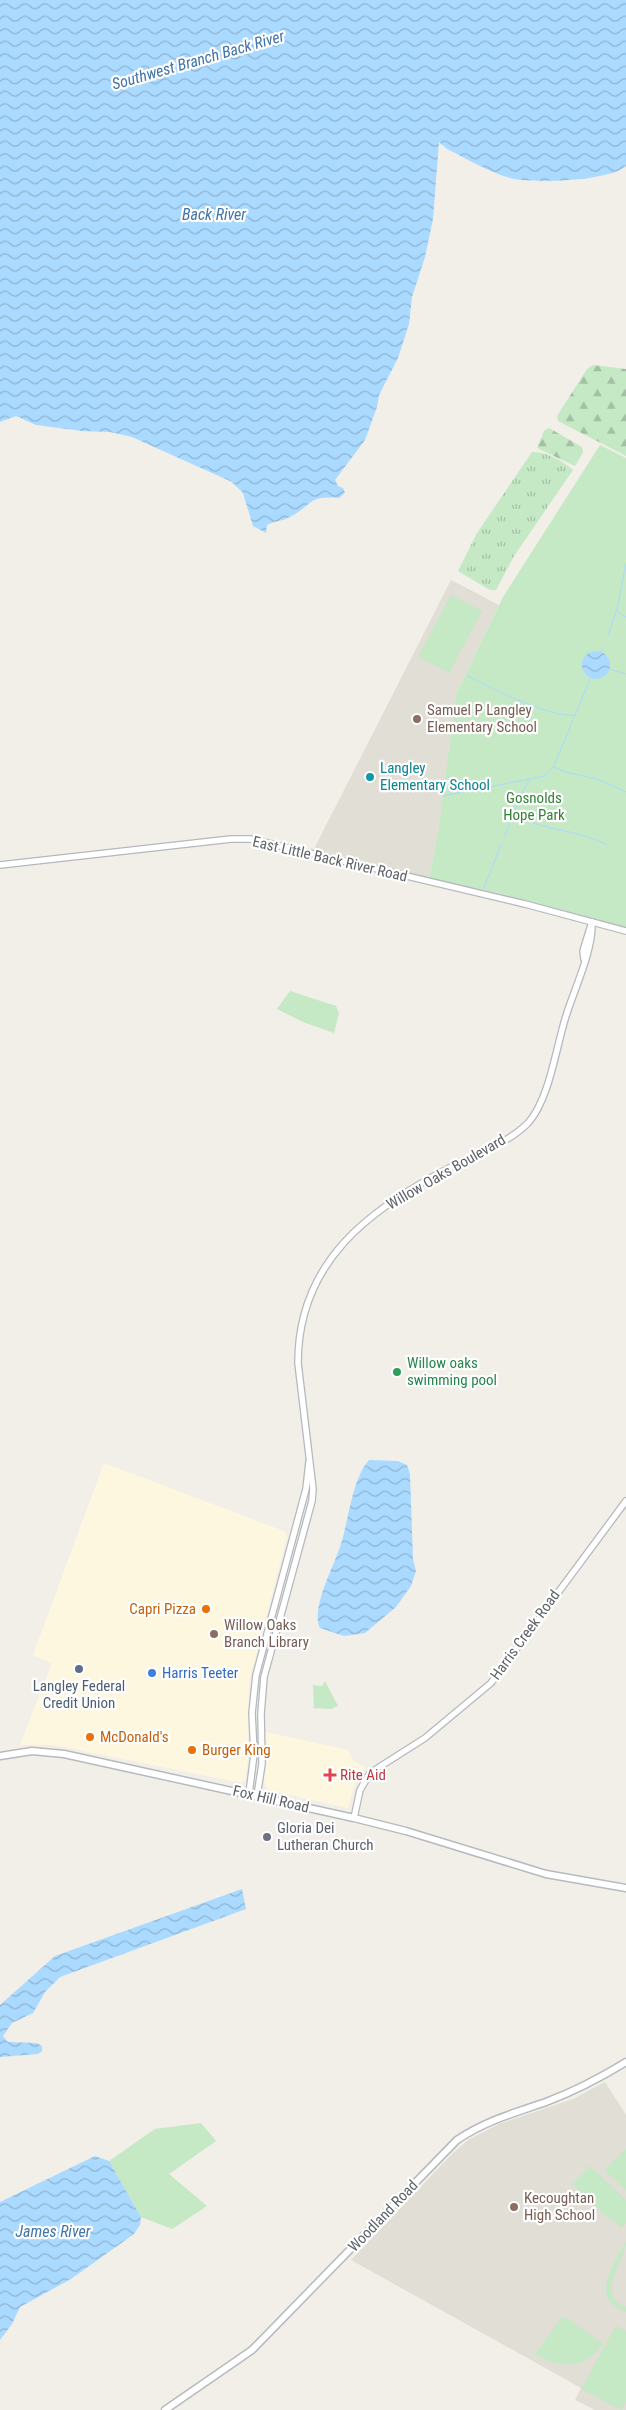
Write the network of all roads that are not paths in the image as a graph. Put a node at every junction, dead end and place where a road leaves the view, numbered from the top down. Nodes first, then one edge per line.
1 (0, 865) edge
2 (592, 922) junction
3 (626, 931) edge
4 (309, 1462) junction
5 (626, 1501) edge
6 (0, 1756) edge
7 (249, 1794) junction
8 (257, 1796) junction
9 (354, 1818) junction
10 (626, 1888) edge
11 (626, 2062) edge
12 (165, 2410) edge

1 - 2 street, East Little Back River Road
2 - 3 street, East Little Back River Road
2 - 4 street, Willow Oaks Boulevard
4 - 7 street, Willow Oaks Boulevard
4 - 8 street, Willow Oaks Boulevard
5 - 9 street, Harris Creek Road
6 - 7 main road, Fox Hill Road
7 - 8 main road, Fox Hill Road
8 - 9 main road, Fox Hill Road
9 - 10 main road, Fox Hill Road
11 - 12 main road, Woodland Road

